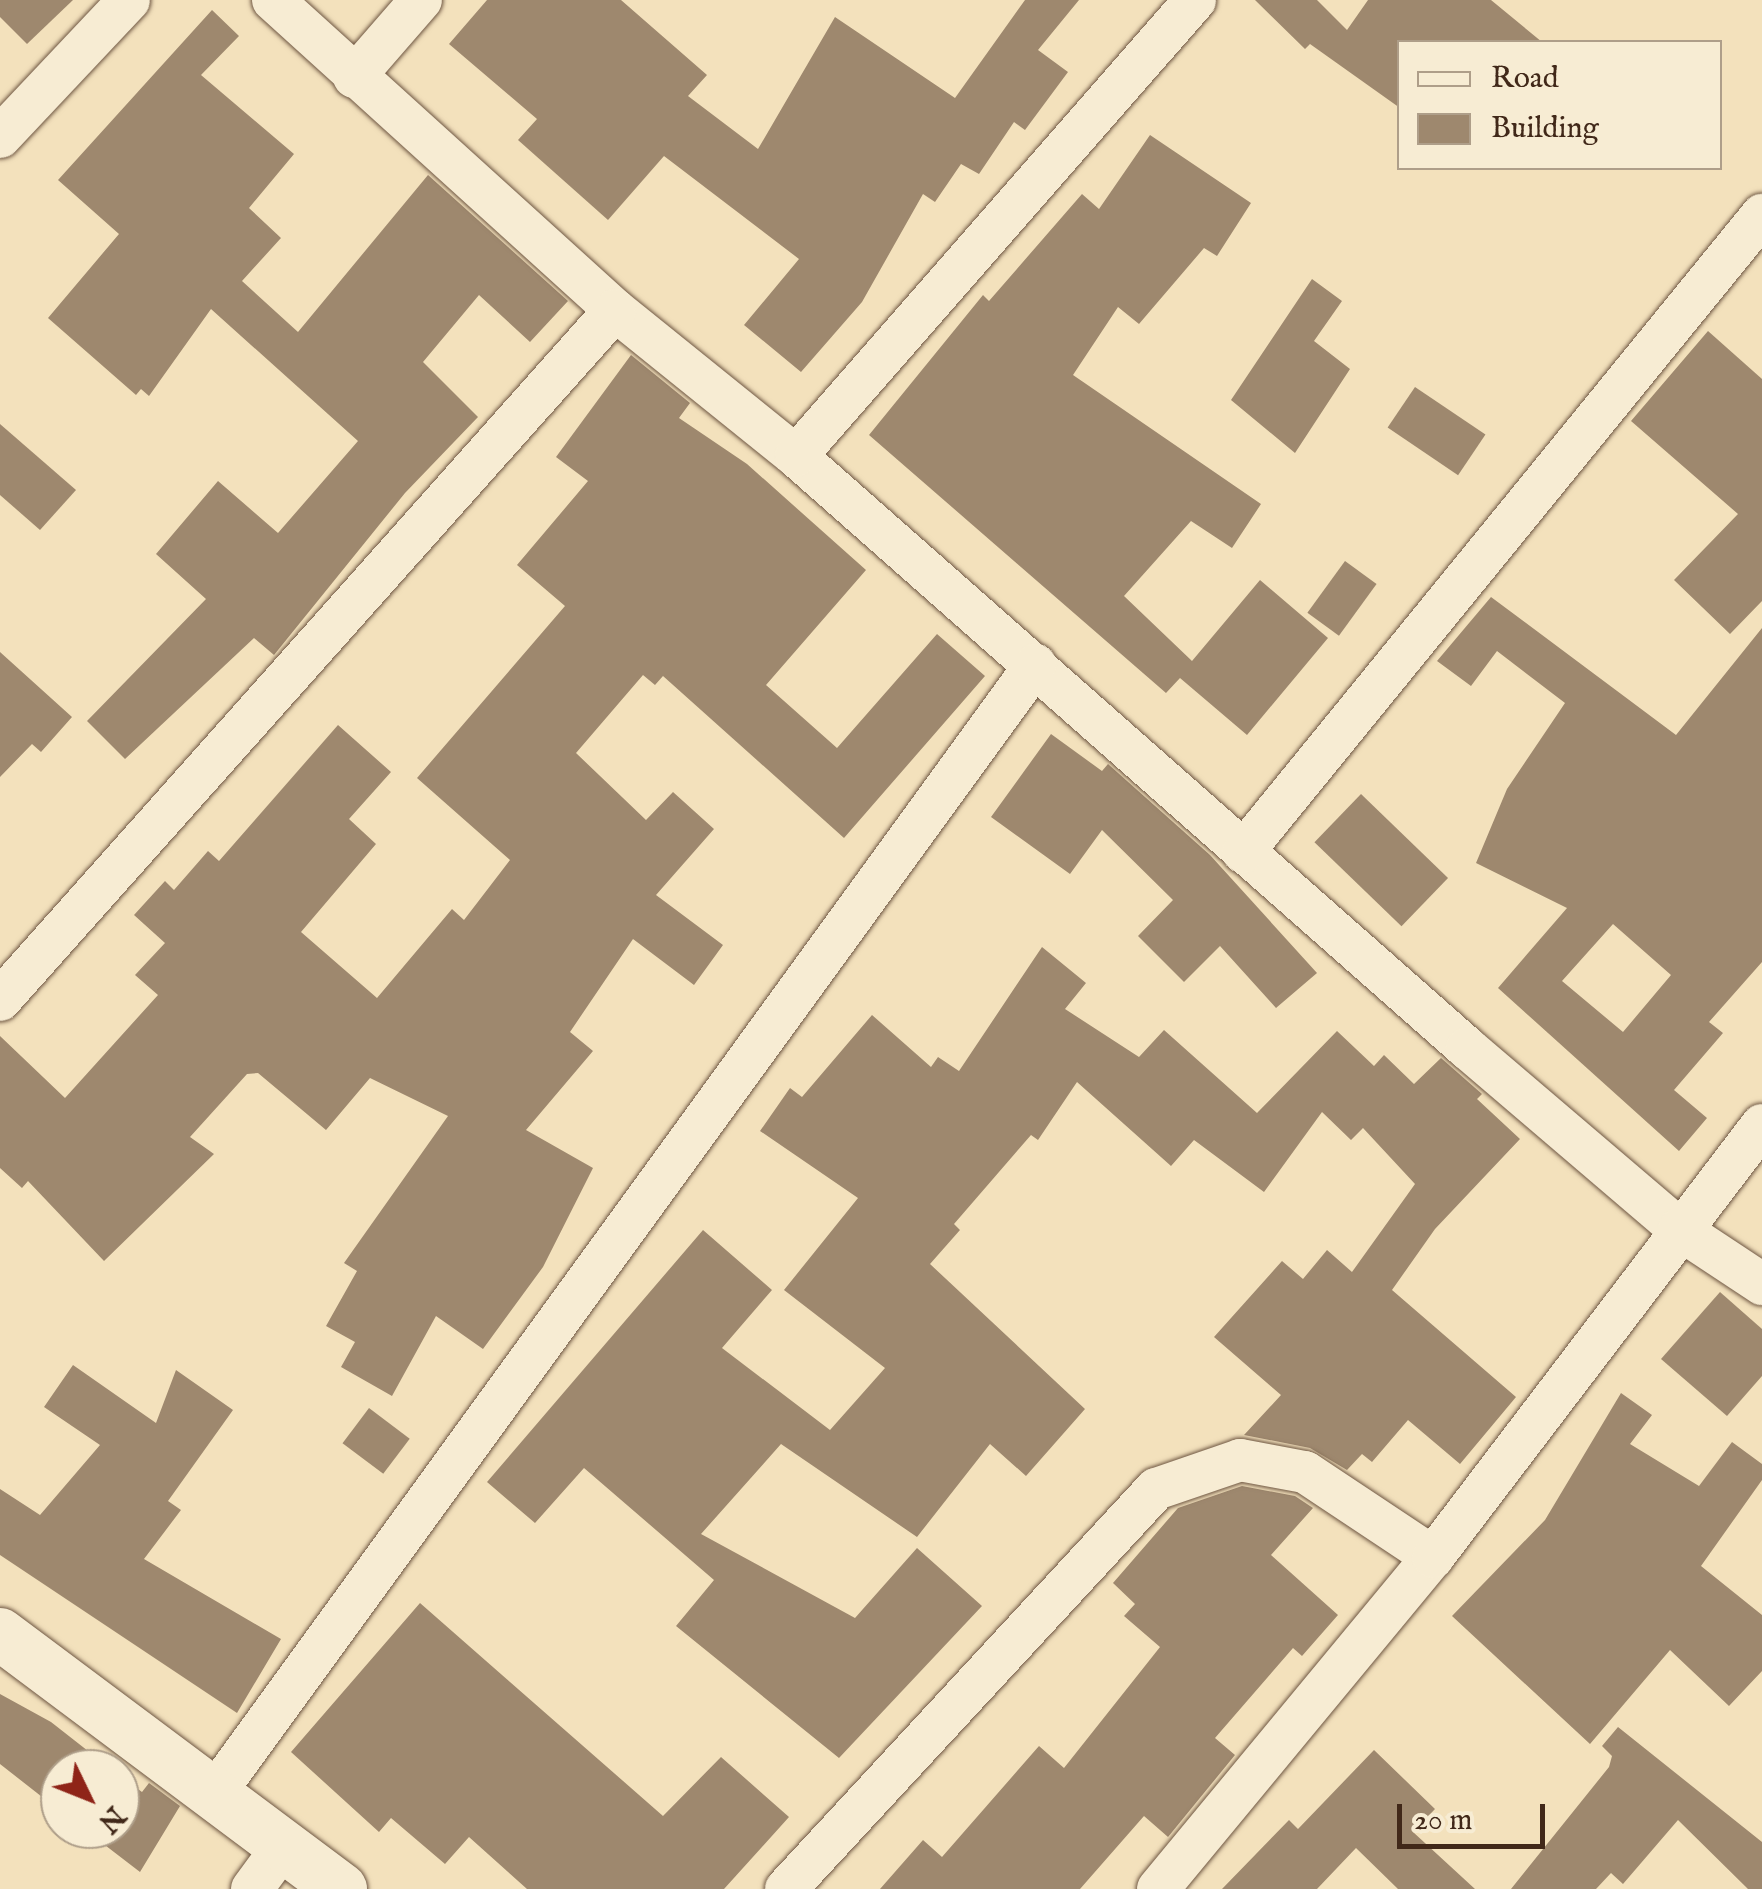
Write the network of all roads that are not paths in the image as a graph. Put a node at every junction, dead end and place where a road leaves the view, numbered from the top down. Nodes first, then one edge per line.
1 (129, 0) edge
2 (273, 0) edge
3 (422, 0) edge
4 (1195, 0) edge
5 (354, 77) junction
6 (0, 136) edge
7 (1762, 216) edge
8 (615, 310) junction
9 (796, 456) junction
10 (1036, 665) junction
11 (1244, 852) junction
12 (0, 1000) edge
13 (1762, 1125) edge
14 (1680, 1230) junction
15 (1762, 1284) edge
16 (1433, 1557) junction
17 (0, 1634) edge
18 (215, 1793) junction
19 (267, 1869) edge
20 (340, 1889) edge
21 (786, 1889) edge
22 (1158, 1889) edge

1 - 6 street
2 - 5 street
3 - 5 street
4 - 9 street
5 - 8 street
7 - 11 street
8 - 9 street
8 - 12 street
9 - 10 street
10 - 11 street
10 - 18 street
11 - 14 street
13 - 14 street
14 - 15 street
14 - 16 street
16 - 21 street
16 - 22 street
17 - 18 street
18 - 19 street
19 - 20 street

